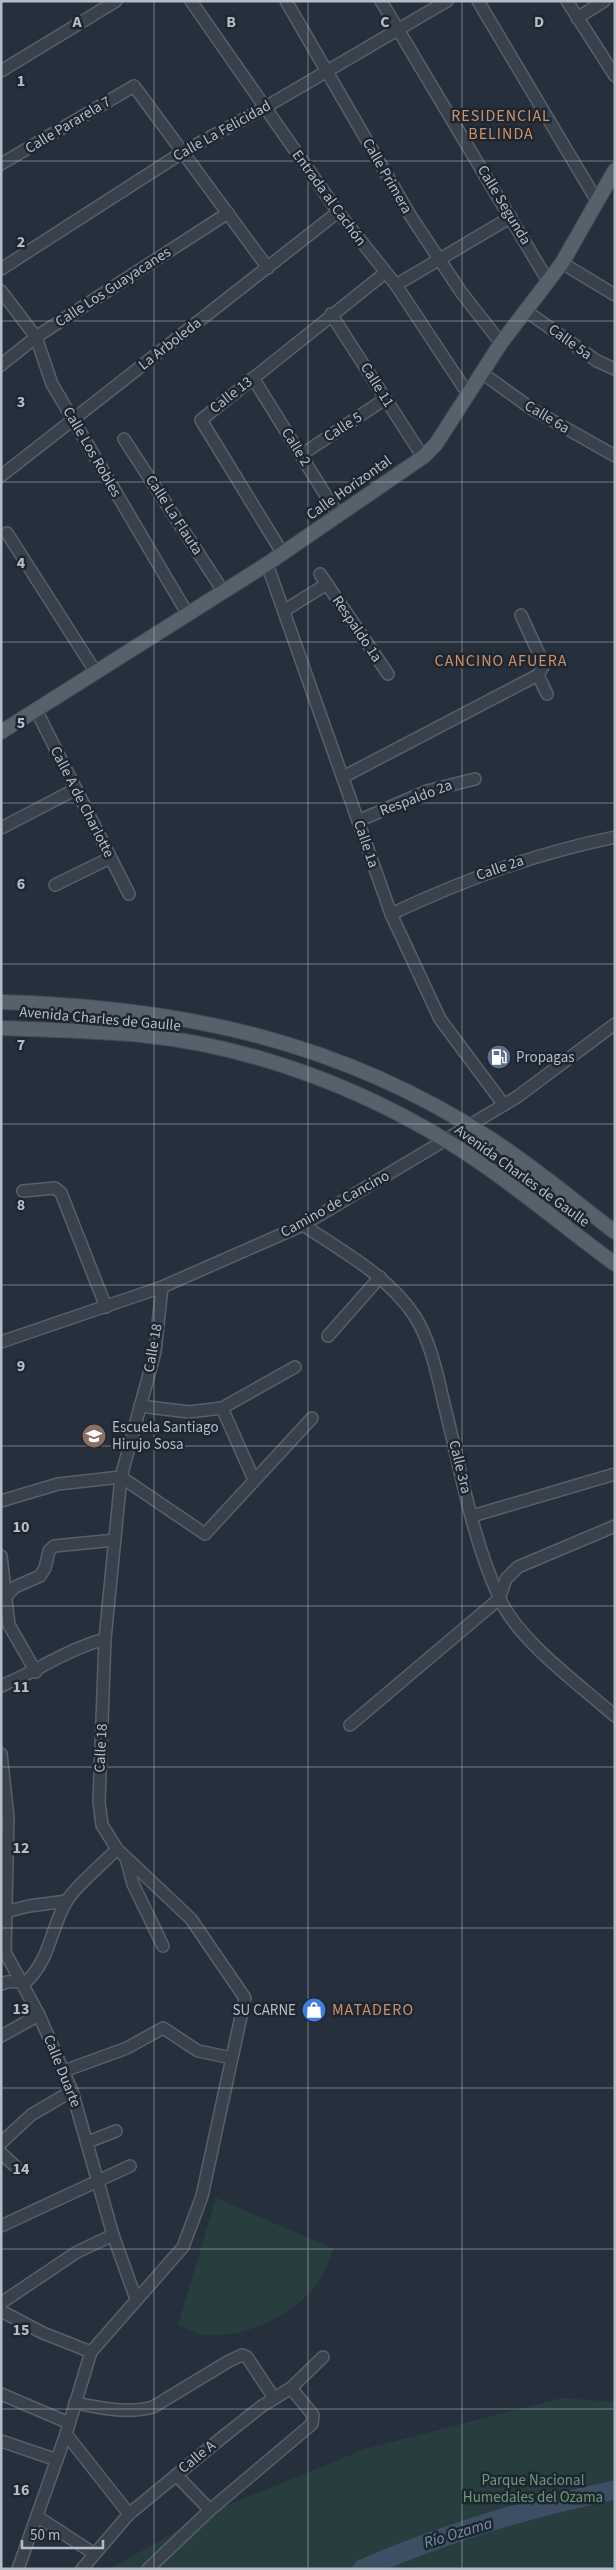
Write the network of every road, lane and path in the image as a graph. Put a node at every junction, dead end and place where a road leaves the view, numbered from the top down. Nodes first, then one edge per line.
1 (116, 1) edge
2 (191, 1) edge
3 (286, 1) edge
4 (381, 1) edge
5 (448, 1) edge
6 (478, 1) edge
7 (567, 1) edge
8 (604, 1) edge
9 (577, 18) junction
10 (398, 31) junction
11 (1, 71) edge
12 (328, 72) junction
13 (615, 76) edge
14 (264, 108) junction
15 (182, 152) junction
16 (1, 164) edge
17 (615, 170) edge
18 (597, 201) junction
19 (338, 212) junction
20 (228, 213) junction
21 (511, 217) junction
22 (438, 259) junction
23 (562, 263) junction
24 (268, 268) junction
25 (1, 269) edge
26 (385, 272) junction
27 (548, 281) junction
28 (396, 285) junction
29 (1, 291) edge
30 (615, 295) edge
31 (526, 310) junction
32 (331, 314) junction
33 (36, 337) junction
34 (501, 343) junction
35 (1, 365) edge
36 (615, 369) edge
37 (482, 373) junction
38 (253, 378) junction
39 (468, 394) junction
40 (385, 399) junction
41 (73, 420) junction
42 (124, 439) dead end
43 (300, 455) junction
44 (615, 456) edge
45 (423, 457) junction
46 (1, 476) edge
47 (338, 516) junction
48 (7, 533) dead end
49 (283, 554) junction
50 (268, 564) junction
51 (320, 574) dead end
52 (327, 584) junction
53 (223, 591) junction
54 (285, 610) junction
55 (187, 614) junction
56 (521, 615) dead end
57 (95, 672) junction
58 (388, 674) dead end
59 (538, 675) junction
60 (547, 694) dead end
61 (36, 710) junction
62 (1, 732) edge
63 (342, 777) junction
64 (475, 779) dead end
65 (76, 789) junction
66 (358, 821) junction
67 (1, 828) edge
68 (615, 836) edge
69 (110, 858) junction
70 (55, 885) dead end
71 (129, 894) dead end
72 (391, 914) junction
73 (1, 1002) edge
74 (615, 1024) edge
75 (1, 1028) edge
76 (504, 1105) junction
77 (469, 1125) junction
78 (446, 1141) junction
79 (23, 1191) dead end
80 (303, 1225) junction
81 (615, 1232) edge
82 (615, 1264) edge
83 (380, 1277) junction
84 (162, 1287) junction
85 (106, 1307) junction
86 (328, 1336) dead end
87 (1, 1342) edge
88 (295, 1367) dead end
89 (140, 1406) junction
90 (222, 1408) junction
91 (312, 1418) dead end
92 (615, 1474) edge
93 (121, 1477) junction
94 (254, 1480) junction
95 (1, 1501) edge
96 (472, 1516) junction
97 (615, 1526) edge
98 (115, 1540) junction
99 (1, 1556) edge
100 (499, 1599) junction
101 (3, 1600) edge
102 (105, 1639) junction
103 (36, 1672) junction
104 (1, 1686) edge
105 (615, 1716) edge
106 (350, 1725) dead end
107 (1, 1754) edge
108 (121, 1853) junction
109 (67, 1901) junction
110 (3, 1913) edge
111 (163, 1946) dead end
112 (19, 1981) junction
113 (1, 1984) edge
114 (39, 2015) junction
115 (1, 2036) edge
116 (232, 2058) junction
117 (64, 2071) junction
118 (72, 2091) junction
119 (116, 2131) dead end
120 (88, 2142) junction
121 (1, 2143) edge
122 (1, 2153) edge
123 (15, 2166) dead end
124 (130, 2166) dead end
125 (99, 2181) junction
126 (1, 2226) edge
127 (113, 2235) junction
128 (136, 2299) junction
129 (1, 2303) edge
130 (1, 2311) edge
131 (91, 2352) junction
132 (323, 2358) dead end
133 (291, 2388) junction
134 (1, 2394) edge
135 (274, 2398) junction
136 (75, 2403) junction
137 (68, 2428) junction
138 (1, 2441) edge
139 (57, 2460) junction
140 (176, 2475) junction
141 (210, 2510) junction
142 (129, 2514) junction
143 (38, 2517) junction
144 (93, 2552) junction
145 (18, 2569) edge
146 (82, 2569) edge
147 (148, 2569) edge

1 - 11 street
2 - 14 street, Entrada al Cachón
3 - 12 street, Calle Primera
4 - 10 street, Calle Segunda
5 - 10 street, Calle La Felicidad
6 - 18 street
7 - 9 street
8 - 9 street
9 - 13 street
10 - 12 street, Calle La Felicidad
10 - 21 street, Calle Segunda
12 - 14 street, Calle La Felicidad
12 - 22 street, Calle Primera
14 - 15 street, Calle La Felicidad
14 - 19 street, Entrada al Cachón
15 - 16 street, Calle Pararela 7
15 - 20 street
15 - 25 street, Calle La Felicidad
17 - 18 main road, Calle Horizontal
18 - 23 main road, Calle Horizontal
19 - 24 street, La Arboleda
19 - 26 street, Entrada al Cachón
20 - 24 street
20 - 33 street, Calle Los Guayacanes
21 - 22 street
21 - 27 street, Calle Segunda
22 - 28 street
22 - 34 street, Calle Primera
23 - 27 main road, Calle Horizontal
23 - 30 street
24 - 41 street, La Arboleda
26 - 28 street, Entrada al Cachón
26 - 32 street, Calle 13
27 - 31 main road, Calle Horizontal
28 - 39 street, Entrada al Cachón
29 - 33 street, Calle Los Robles
31 - 34 main road, Calle Horizontal
31 - 36 street, Calle 5a
32 - 38 street, Calle 13
32 - 40 street, Calle 11
33 - 35 street, Calle Los Guayacanes
33 - 41 street, Calle Los Robles
34 - 37 main road, Calle Horizontal
37 - 39 main road, Calle Horizontal
37 - 44 street, Calle 6a
38 - 43 street, Calle 2
38 - 49 street, Calle 13
39 - 45 main road, Calle Horizontal
40 - 43 street, Calle 5
40 - 45 street, Calle 11
41 - 46 street, La Arboleda
41 - 55 street, Calle Los Robles
42 - 53 street, Calle La Flauta
43 - 47 street, Calle 2
45 - 47 main road, Calle Horizontal
47 - 49 main road, Calle Horizontal
48 - 57 street
49 - 50 main road, Calle Horizontal
50 - 53 main road, Calle Horizontal
50 - 54 street, Calle 1a
51 - 52 street, Respaldo 1a
52 - 54 street, Respaldo 1a
52 - 58 street, Respaldo 1a
53 - 55 main road, Calle Horizontal
54 - 63 street, Calle 1a
55 - 57 main road, Calle Horizontal
56 - 59 street
57 - 61 main road, Calle Horizontal
59 - 60 street
59 - 63 street
61 - 62 main road, Calle Horizontal
61 - 65 street, Calle A de Charlotte
63 - 66 street, Calle 1a
64 - 66 street, Respaldo 2a
65 - 67 street
65 - 69 street, Calle A de Charlotte
66 - 72 street, Calle 1a
68 - 72 street, Calle 2a
69 - 70 street
69 - 71 street, Calle A de Charlotte
72 - 76 street, Calle 1a
73 - 77 main road, Avenida Charles de Gaulle
74 - 76 street, Camino de Cancino
75 - 78 main road, Avenida Charles de Gaulle
76 - 77 street, Camino de Cancino
77 - 78 street, Camino de Cancino
77 - 81 main road, Avenida Charles de Gaulle
78 - 80 street, Camino de Cancino
78 - 82 main road, Avenida Charles de Gaulle
79 - 85 street
80 - 83 street, Calle 3ra
80 - 84 street, Camino de Cancino
83 - 86 street
83 - 96 street, Calle 3ra
84 - 85 street, Camino de Cancino
84 - 89 street, Calle 18
85 - 87 street, Camino de Cancino
88 - 90 street
89 - 90 street
89 - 93 street, Calle 18
90 - 94 street
91 - 94 street
92 - 96 street
93 - 94 street
93 - 95 street
93 - 98 street, Calle 18
96 - 100 street, Calle 3ra
97 - 100 street
98 - 101 street
98 - 102 street, Calle 18
99 - 101 street
100 - 105 street, Calle 3ra
100 - 106 street
101 - 103 street
102 - 103 street
102 - 108 street, Calle 18
103 - 104 street
107 - 110 street, Calle Duarte
108 - 109 street
108 - 111 street
108 - 116 street, Calle 18
109 - 110 street
109 - 112 street
110 - 112 street, Calle Duarte
112 - 113 street
112 - 114 street, Calle Duarte
114 - 115 street
114 - 117 street, Calle Duarte
116 - 117 street
116 - 128 street, Calle 18
117 - 118 street, Calle Duarte
118 - 120 street, Calle Duarte
118 - 121 street
119 - 120 street
120 - 125 street, Calle Duarte
122 - 123 street
124 - 125 street
125 - 126 street
125 - 127 street, Calle Duarte
127 - 128 street, Calle Duarte
127 - 129 street
128 - 131 street, Calle 18
130 - 131 street
131 - 136 street
132 - 133 street, Calle A
133 - 135 street, Calle A
133 - 141 street
134 - 137 street
135 - 136 street
135 - 140 street, Calle A
136 - 137 street
137 - 139 street
137 - 142 street
138 - 139 street
139 - 143 street
140 - 141 street
140 - 142 street, Calle A
141 - 147 street
142 - 144 street, Calle A
143 - 144 street
143 - 145 street
144 - 146 street, Calle A

